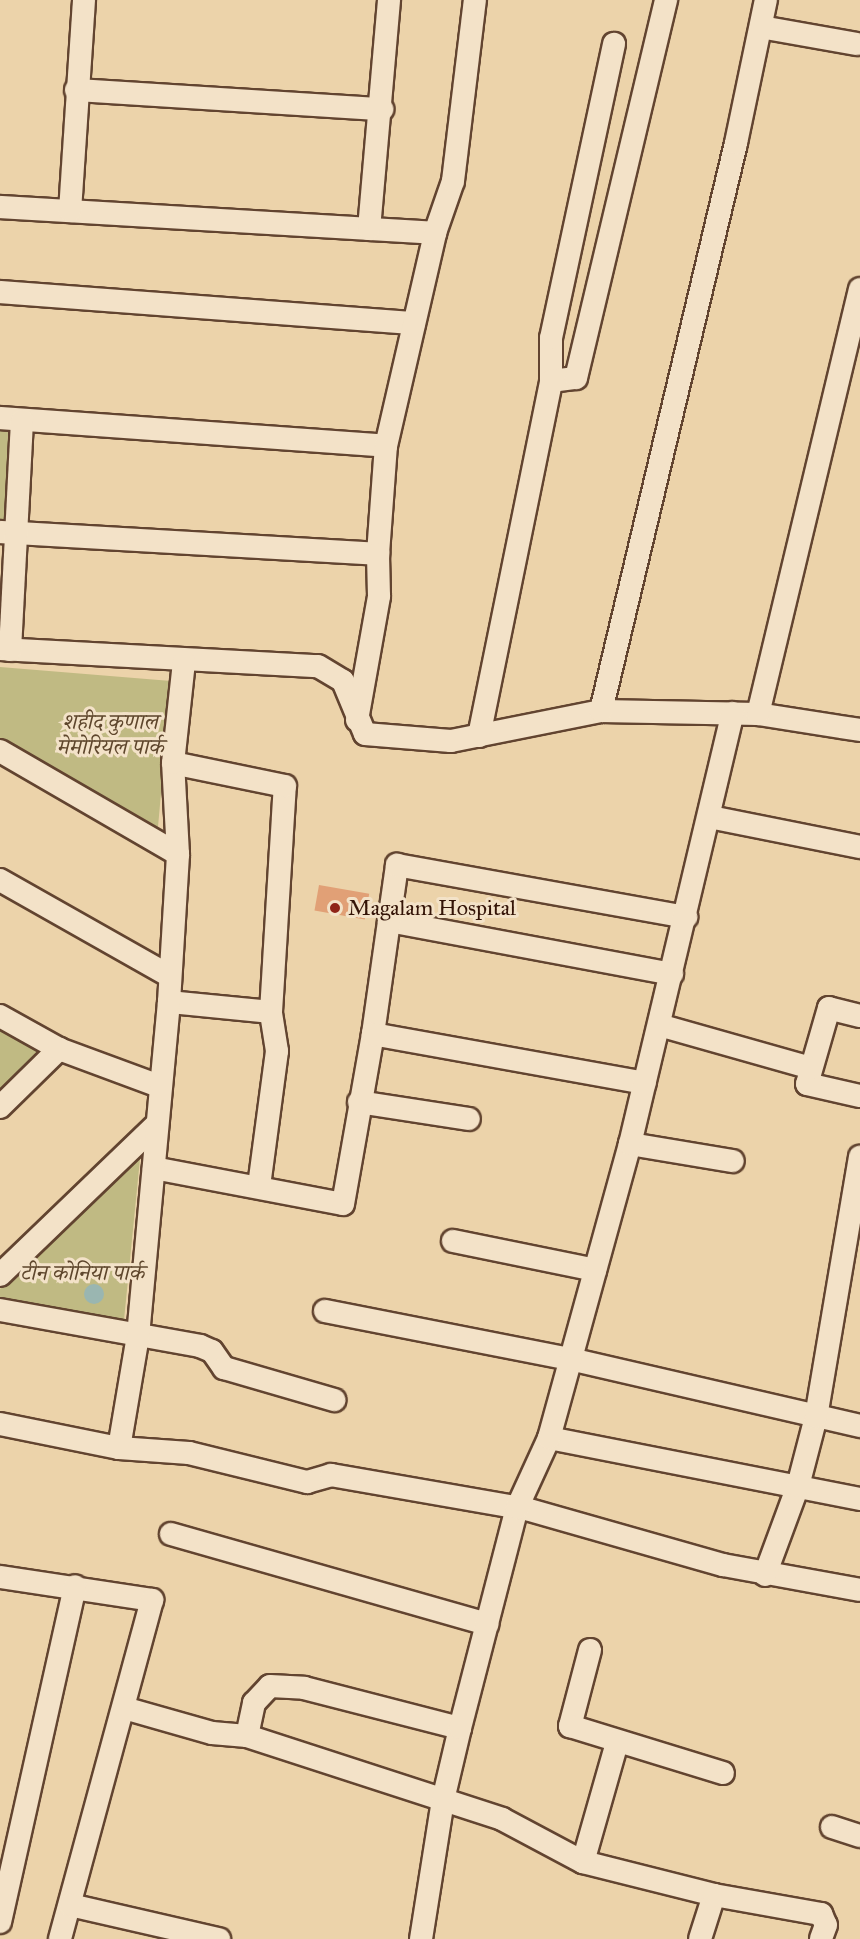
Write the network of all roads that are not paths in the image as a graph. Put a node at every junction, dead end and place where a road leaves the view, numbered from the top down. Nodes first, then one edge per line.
1 (84, 0) edge
2 (389, 0) edge
3 (475, 0) edge
4 (666, 0) edge
5 (766, 0) edge
6 (761, 27) junction
7 (614, 44) dead end
8 (856, 44) dead end
9 (76, 90) junction
10 (382, 109) junction
11 (0, 207) edge
12 (70, 211) junction
13 (369, 229) junction
14 (435, 233) junction
15 (860, 289) edge
16 (0, 292) edge
17 (414, 323) junction
18 (552, 381) junction
19 (11, 419) edge
20 (386, 446) junction
21 (7, 533) edge
22 (378, 554) junction
23 (5, 650) edge
24 (184, 662) junction
25 (601, 711) junction
26 (733, 713) junction
27 (758, 714) junction
28 (357, 722) junction
29 (860, 730) edge
30 (479, 736) junction
31 (0, 751) edge
32 (173, 763) junction
33 (710, 817) junction
34 (860, 847) edge
35 (178, 854) junction
36 (0, 880) edge
37 (686, 917) junction
38 (389, 921) junction
39 (672, 974) junction
40 (170, 976) junction
41 (169, 1002) junction
42 (272, 1012) junction
43 (0, 1016) edge
44 (860, 1016) edge
45 (659, 1025) junction
46 (373, 1034) junction
47 (59, 1049) junction
48 (811, 1068) junction
49 (645, 1083) junction
50 (159, 1086) junction
51 (860, 1096) edge
52 (359, 1102) junction
53 (0, 1107) edge
54 (469, 1119) dead end
55 (157, 1124) junction
56 (630, 1144) junction
57 (860, 1157) edge
58 (733, 1161) dead end
59 (154, 1168) junction
60 (259, 1186) junction
61 (453, 1240) dead end
62 (595, 1270) junction
63 (0, 1275) edge
64 (0, 1310) edge
65 (326, 1311) dead end
66 (138, 1336) junction
67 (570, 1359) junction
68 (334, 1400) dead end
69 (816, 1417) junction
70 (0, 1424) edge
71 (860, 1425) edge
72 (549, 1438) junction
73 (119, 1448) junction
74 (798, 1486) junction
75 (860, 1499) edge
76 (517, 1508) junction
77 (171, 1534) dead end
78 (765, 1575) junction
79 (0, 1577) edge
80 (75, 1586) junction
81 (860, 1590) edge
82 (487, 1624) junction
83 (590, 1650) dead end
84 (124, 1708) junction
85 (460, 1728) junction
86 (248, 1736) junction
87 (617, 1743) junction
88 (723, 1773) dead end
89 (443, 1800) junction
90 (832, 1827) dead end
91 (860, 1836) edge
92 (583, 1862) junction
93 (714, 1895) junction
94 (70, 1905) junction
95 (0, 1922) edge
96 (60, 1939) edge
97 (219, 1939) edge
98 (421, 1939) edge
99 (700, 1939) edge
100 (821, 1939) edge

1 - 9 street
2 - 10 street
3 - 14 street
4 - 18 street
5 - 6 street
6 - 8 street
6 - 25 street
7 - 18 street
9 - 10 street
9 - 12 street
10 - 13 street
11 - 12 street
12 - 13 street
13 - 14 street
14 - 17 street
15 - 27 street
16 - 17 street
17 - 20 street
18 - 30 street
19 - 20 street
19 - 21 street
20 - 22 street
21 - 22 street
21 - 23 street
22 - 28 street
23 - 24 street
24 - 28 street
24 - 32 street
25 - 26 street
25 - 30 street
26 - 27 street
26 - 33 street
27 - 29 street
28 - 30 street
31 - 35 street
32 - 35 street
32 - 42 street
33 - 34 street
33 - 37 street
35 - 40 street
36 - 40 street
37 - 38 street
37 - 39 street
38 - 39 street
38 - 46 street
39 - 45 street
40 - 41 street
41 - 42 street
41 - 50 street
42 - 60 street
43 - 47 street
44 - 48 street
45 - 48 street
45 - 49 street
46 - 49 street
46 - 52 street
47 - 50 street
47 - 53 street
48 - 51 street
49 - 56 street
50 - 55 street
52 - 54 street
52 - 60 street
55 - 59 street
55 - 63 street
56 - 58 street
56 - 62 street
57 - 69 street
59 - 60 street
59 - 66 street
61 - 62 street
62 - 67 street
64 - 66 street
65 - 67 street
66 - 68 street
66 - 73 street
67 - 69 street
67 - 72 street
69 - 71 street
69 - 74 street
70 - 73 street
72 - 74 street
72 - 76 street
73 - 76 street
74 - 75 street
74 - 78 street
76 - 78 street
76 - 82 street
77 - 82 street
78 - 81 street
79 - 80 street
80 - 84 street
80 - 95 street
82 - 85 street
83 - 87 street
84 - 86 street
84 - 94 street
85 - 86 street
85 - 89 street
86 - 89 street
87 - 88 street
87 - 92 street
89 - 92 street
89 - 98 street
90 - 91 street
92 - 93 street
93 - 99 street
93 - 100 street
94 - 96 street
94 - 97 street

